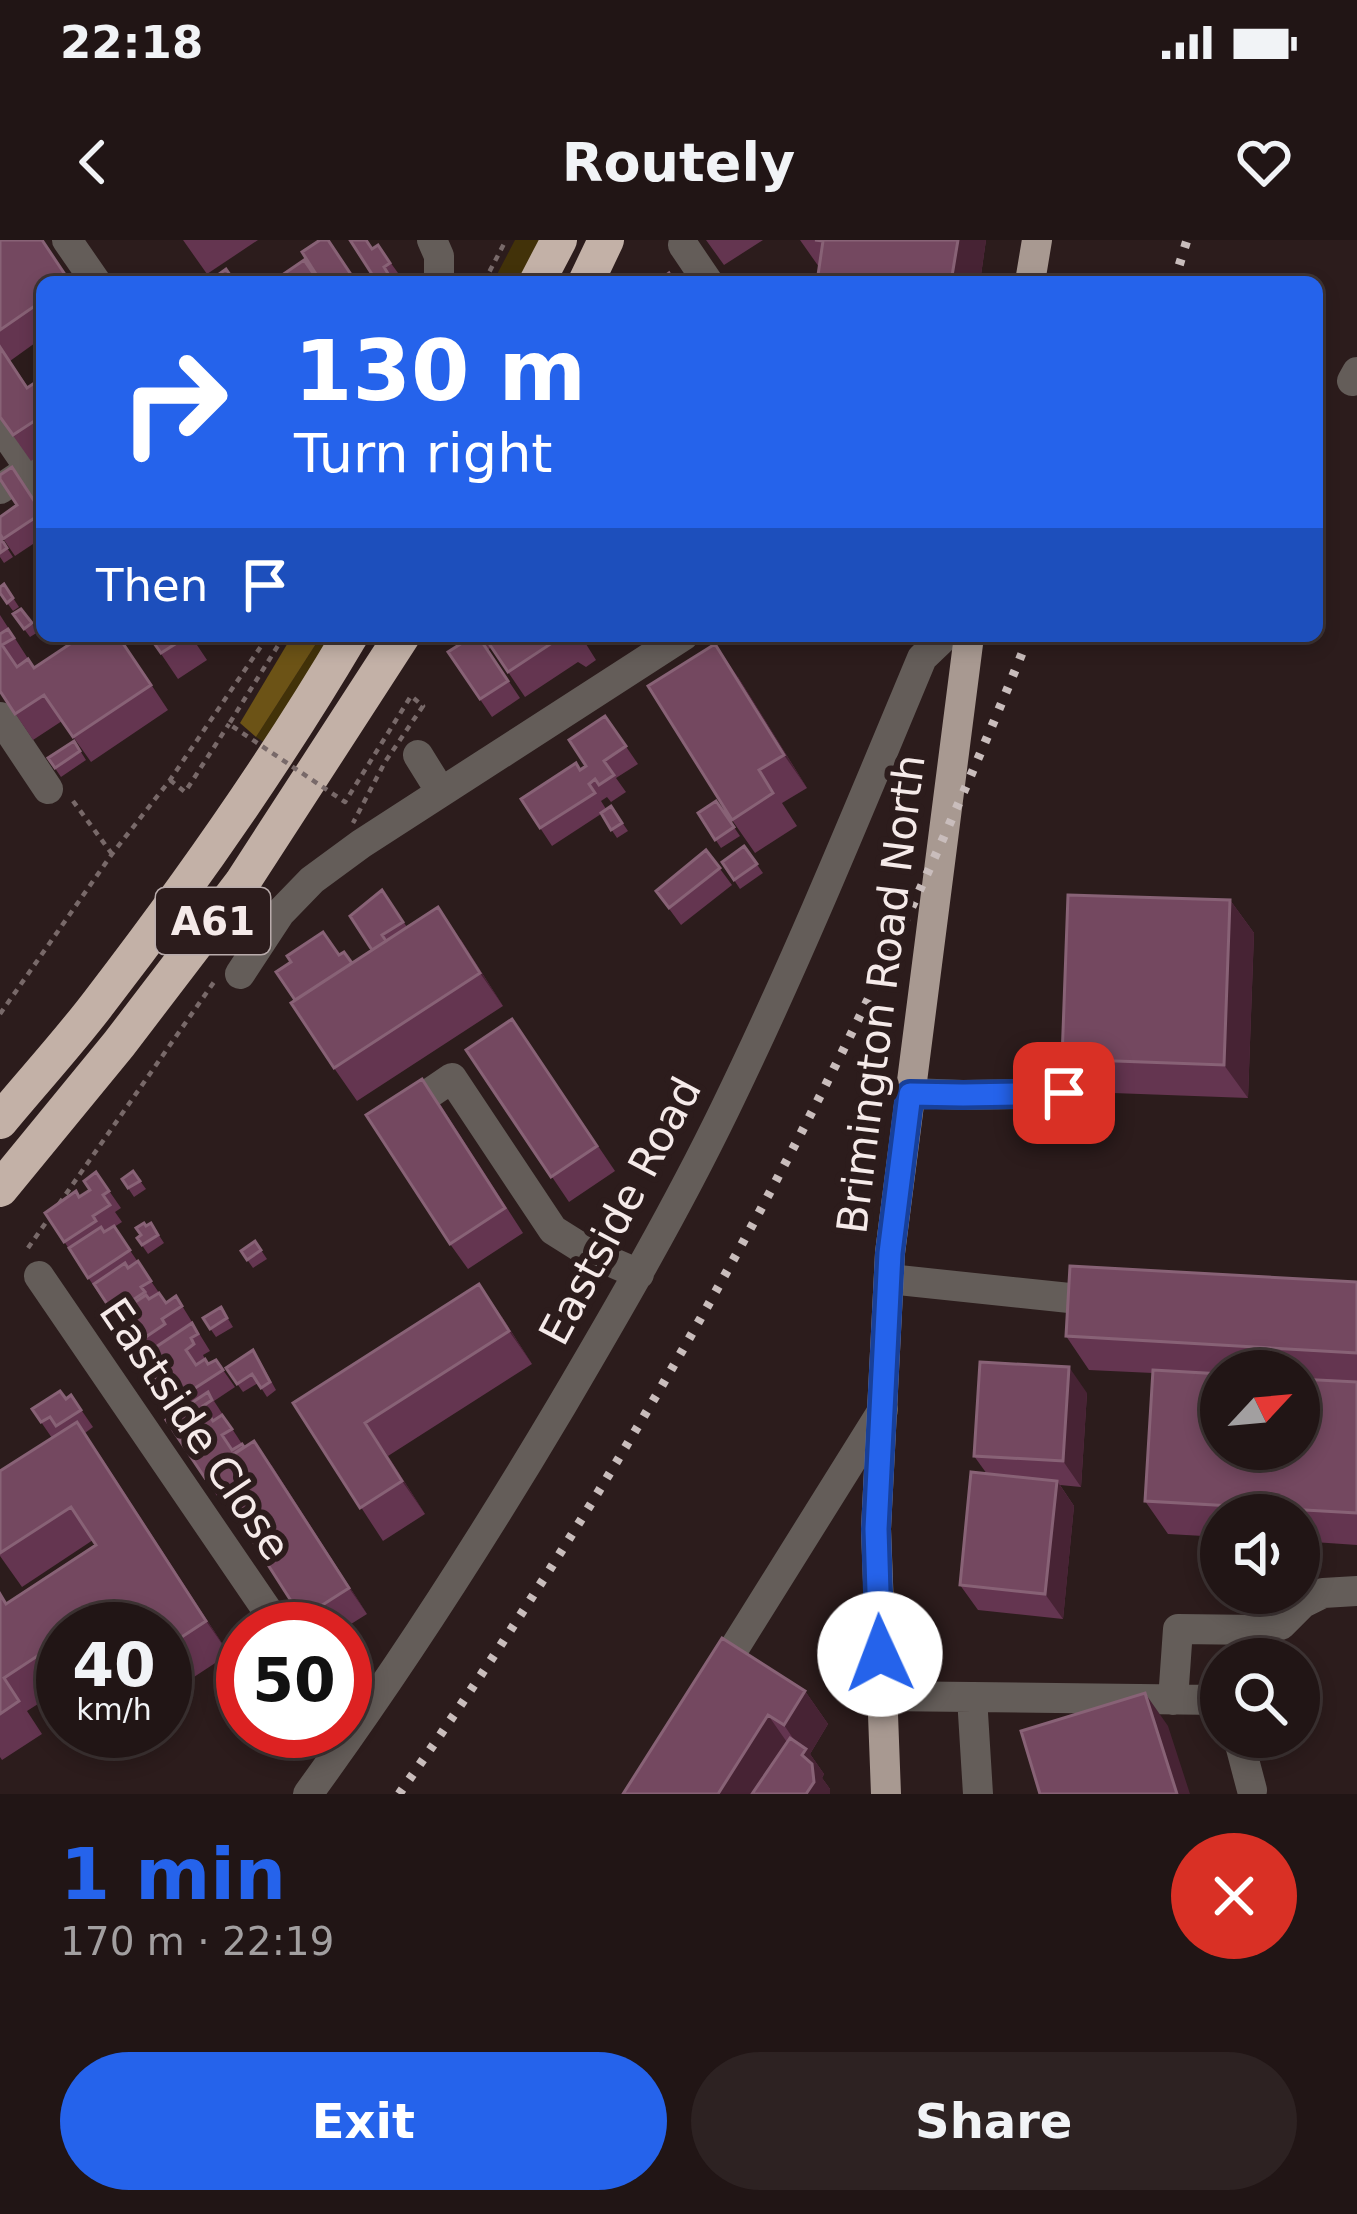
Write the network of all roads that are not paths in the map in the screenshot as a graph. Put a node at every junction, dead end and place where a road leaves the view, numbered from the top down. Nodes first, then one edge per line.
1 (67, 240) edge
2 (432, 240) edge
3 (559, 240) edge
4 (606, 240) edge
5 (1037, 240) edge
6 (683, 245) dead end
7 (92, 276) edge
8 (440, 276) edge
9 (540, 276) edge
10 (589, 276) edge
11 (705, 276) edge
12 (1031, 276) edge
13 (0, 425) edge
14 (36, 470) edge
15 (36, 473) edge
16 (0, 489) edge
17 (346, 642) edge
18 (398, 642) edge
19 (674, 642) edge
20 (939, 642) edge
21 (968, 642) edge
22 (0, 717) edge
23 (418, 755) dead end
24 (48, 789) road end
25 (441, 793) junction
26 (246, 965) road end
27 (1064, 1093) dead end
28 (910, 1094) junction
29 (408, 1108) edge
30 (0, 1121) edge
31 (0, 1189) edge
32 (639, 1274) junction
33 (40, 1276) road end
34 (889, 1279) junction
35 (1079, 1299) edge
36 (883, 1410) junction
37 (1357, 1591) edge
38 (262, 1602) edge
39 (372, 1684) edge
40 (881, 1696) junction
41 (972, 1697) junction
42 (1173, 1700) junction
43 (1200, 1700) edge
44 (694, 1713) edge
45 (328, 1758) edge
46 (1244, 1758) edge
47 (1252, 1790) dead end
48 (308, 1794) edge
49 (886, 1794) edge
50 (978, 1794) edge

1 - 7 street
2 - 8 street
3 - 9 highway
4 - 10 highway
5 - 12 main road
6 - 11 street
13 - 14 street
15 - 16 street
17 - 30 highway, A61
18 - 31 highway, A61
19 - 25 street
20 - 32 street, Eastside Road
21 - 28 main road, Brimington Road North
22 - 24 street
23 - 25 street
25 - 26 street
27 - 28 street
28 - 34 main road, Brimington Road North
29 - 32 street
32 - 39 street, Eastside Road
33 - 38 street, Eastside Close
34 - 35 street
34 - 36 main road, Brimington Road North
36 - 40 main road, Brimington Road North
36 - 44 street
37 - 42 street
40 - 41 street
40 - 49 main road, Brimington Road North
41 - 42 street
41 - 50 street
42 - 43 street
45 - 48 street, Eastside Road
46 - 47 street

